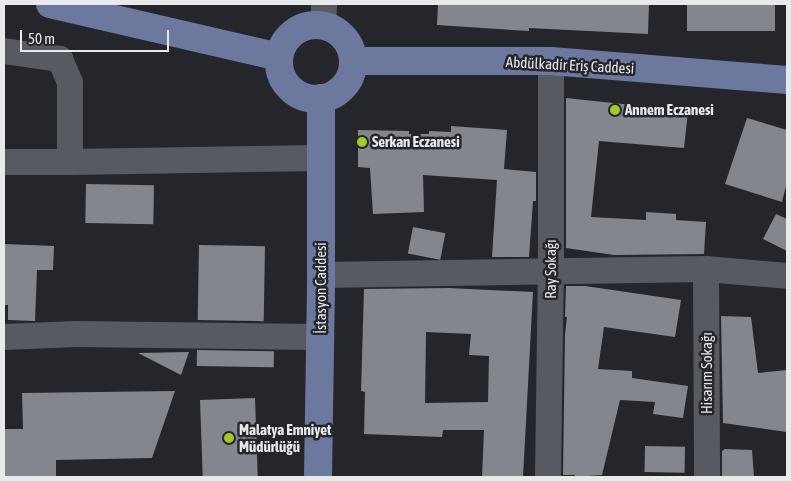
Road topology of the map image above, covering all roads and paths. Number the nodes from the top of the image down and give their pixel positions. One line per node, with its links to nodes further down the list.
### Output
1 (50, 4): 4 (main road)
2 (323, 15): 4 (main road); 5 (main road)
3 (4, 51): 11 (street)
4 (279, 57): 8 (main road)
5 (353, 61): 6 (main road, Abdülkadir Eriş Caddesi); 8 (main road)
6 (551, 62): 7 (main road, Abdülkadir Eriş Caddesi); 13 (street, Ray Sokağı)
7 (787, 80)
8 (321, 98): 9 (main road, İstasyon Caddesi)
9 (320, 158): 11 (street); 14 (main road, İstasyon Caddesi)
10 (4, 162): 11 (street)
11 (70, 162)
12 (706, 270): 13 (street); 15 (street); 20 (street, Hisarım Sokağı)
13 (551, 272): 14 (street); 19 (street, Ray Sokağı)
14 (321, 275): 17 (main road, İstasyon Caddesi)
15 (787, 276)
16 (4, 337): 17 (street)
17 (320, 337): 18 (main road, İstasyon Caddesi)
18 (318, 477)
19 (548, 477)
20 (707, 477)

